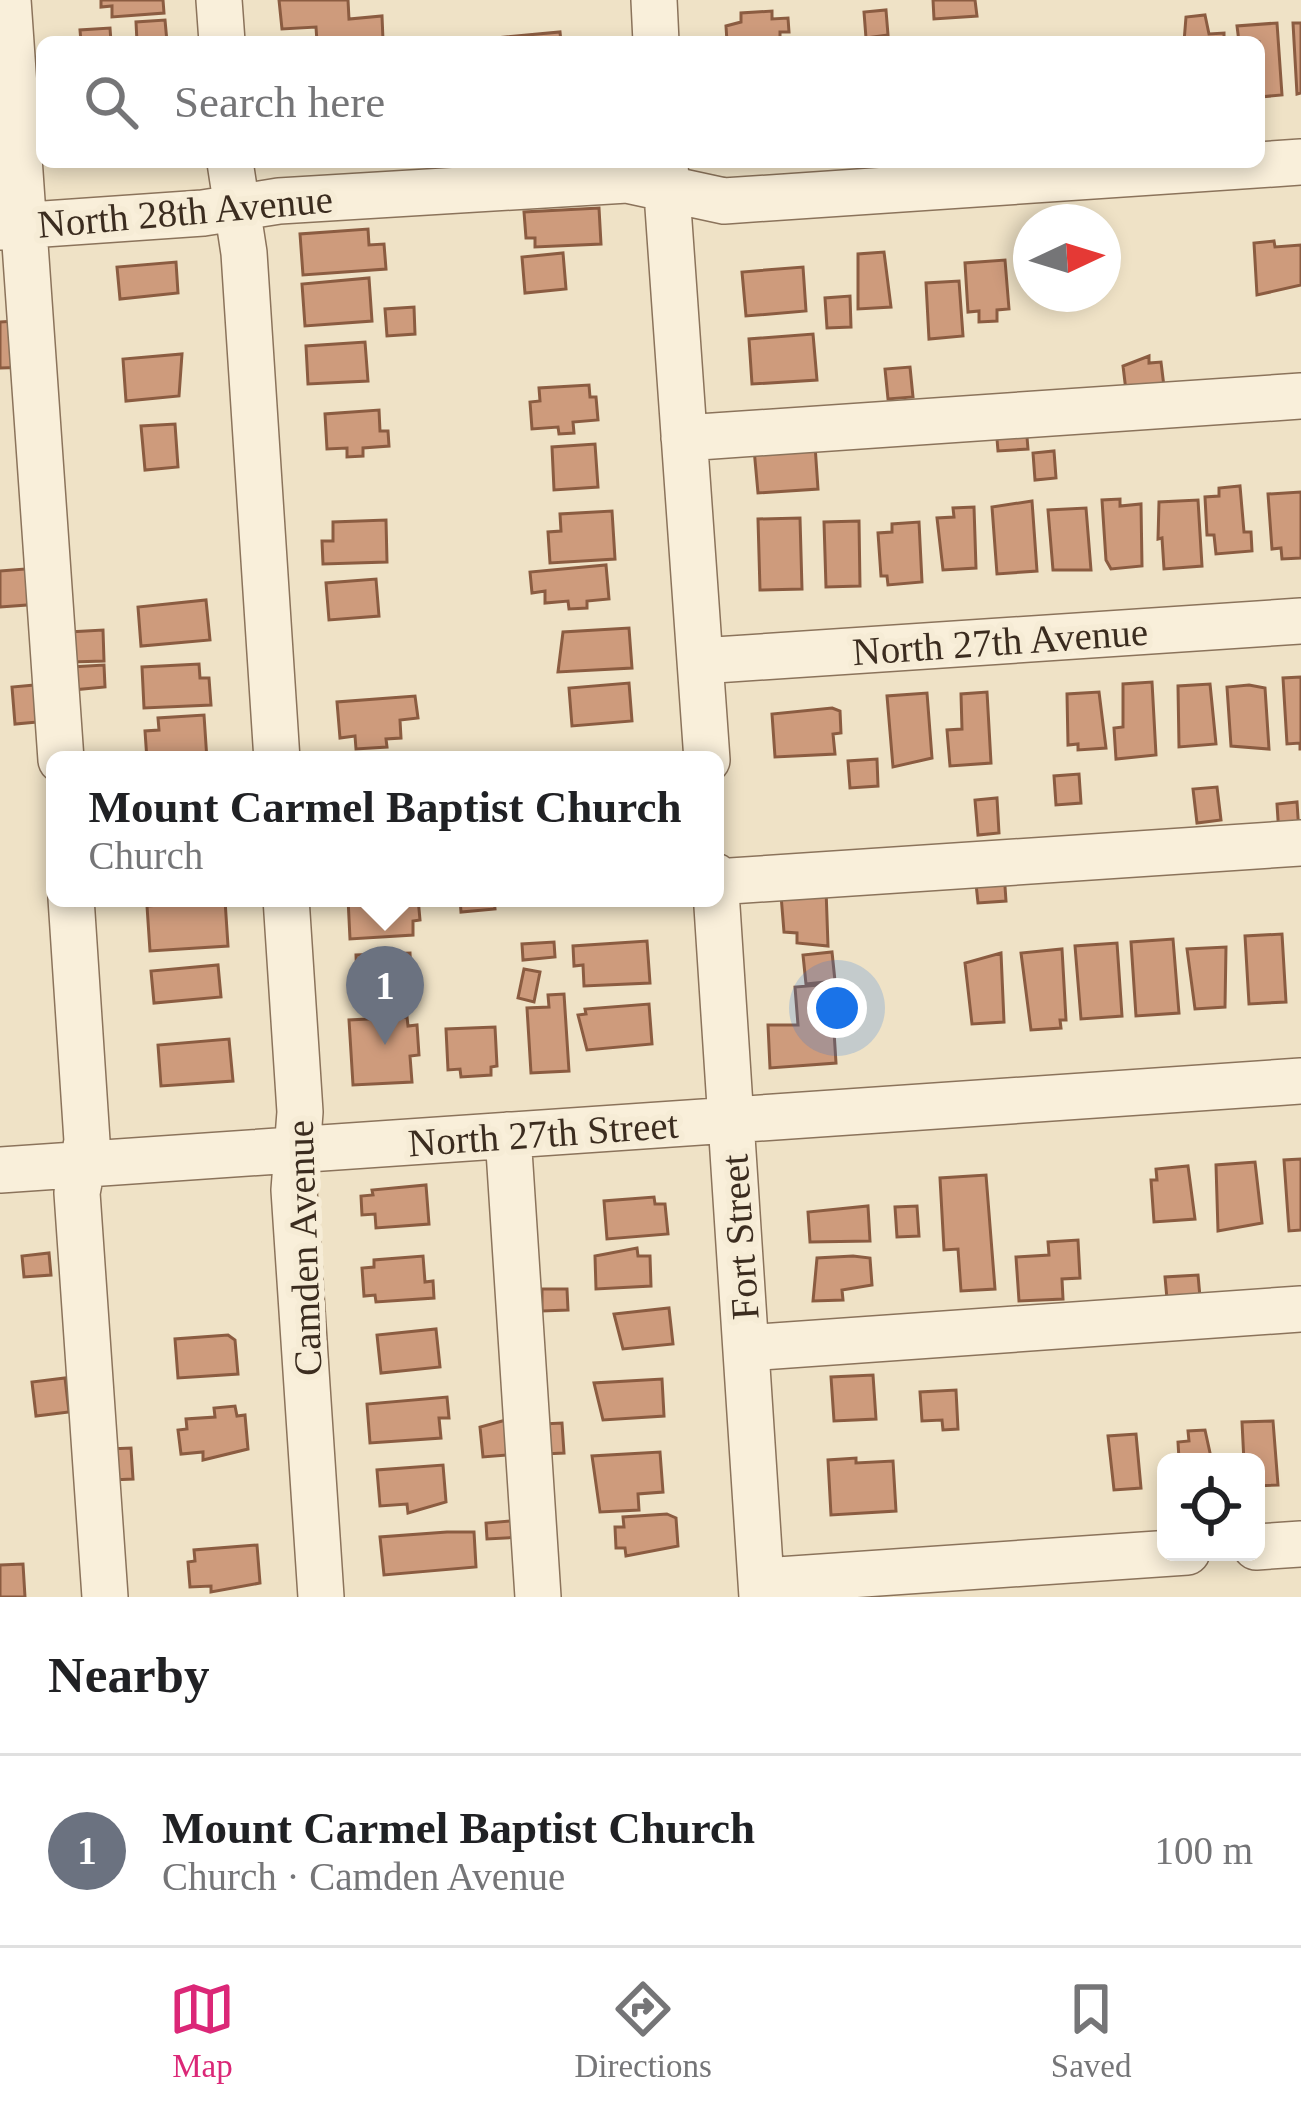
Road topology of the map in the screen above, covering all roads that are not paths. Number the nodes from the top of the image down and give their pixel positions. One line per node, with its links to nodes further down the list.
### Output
1 (8, 0): 12 (street)
2 (219, 0): 4 (street)
3 (653, 0): 5 (street)
4 (222, 36)
5 (656, 36)
6 (1301, 162): 7 (street, North 28th Avenue)
7 (1265, 164)
8 (231, 168): 11 (street)
9 (1212, 168): 10 (street, North 28th Avenue)
10 (666, 177): 11 (street, North 28th Avenue); 14 (street)
11 (237, 208): 12 (street, North 28th Avenue); 18 (street)
12 (13, 226): 17 (street)
13 (1301, 396): 14 (street)
14 (684, 438): 16 (street)
15 (1301, 621): 16 (street, North 27th Avenue)
16 (700, 661): 19 (street)
17 (61, 751)
18 (276, 751)
19 (706, 751)
20 (1301, 843): 21 (street)
21 (724, 878)
22 (72, 907): 29 (street)
23 (287, 907): 28 (street, Camden Avenue)
24 (717, 907): 26 (street, Fort Street)
25 (1301, 1081): 26 (street, North 27th Street)
26 (732, 1121): 27 (street, North 27th Street); 32 (street, Fort Street)
27 (508, 1136): 28 (street, North 27th Street); 39 (street)
28 (297, 1150): 29 (street, North 27th Street); 38 (street, Camden Avenue)
29 (81, 1165): 30 (street, North 27th Street); 37 (street)
30 (0, 1170)
31 (1301, 1309): 32 (street)
32 (746, 1348): 36 (street, Fort Street)
33 (1301, 1544): 34 (street)
34 (1265, 1546)
35 (1157, 1555): 36 (street)
36 (762, 1589)
37 (105, 1597)
38 (321, 1597)
39 (538, 1597)

